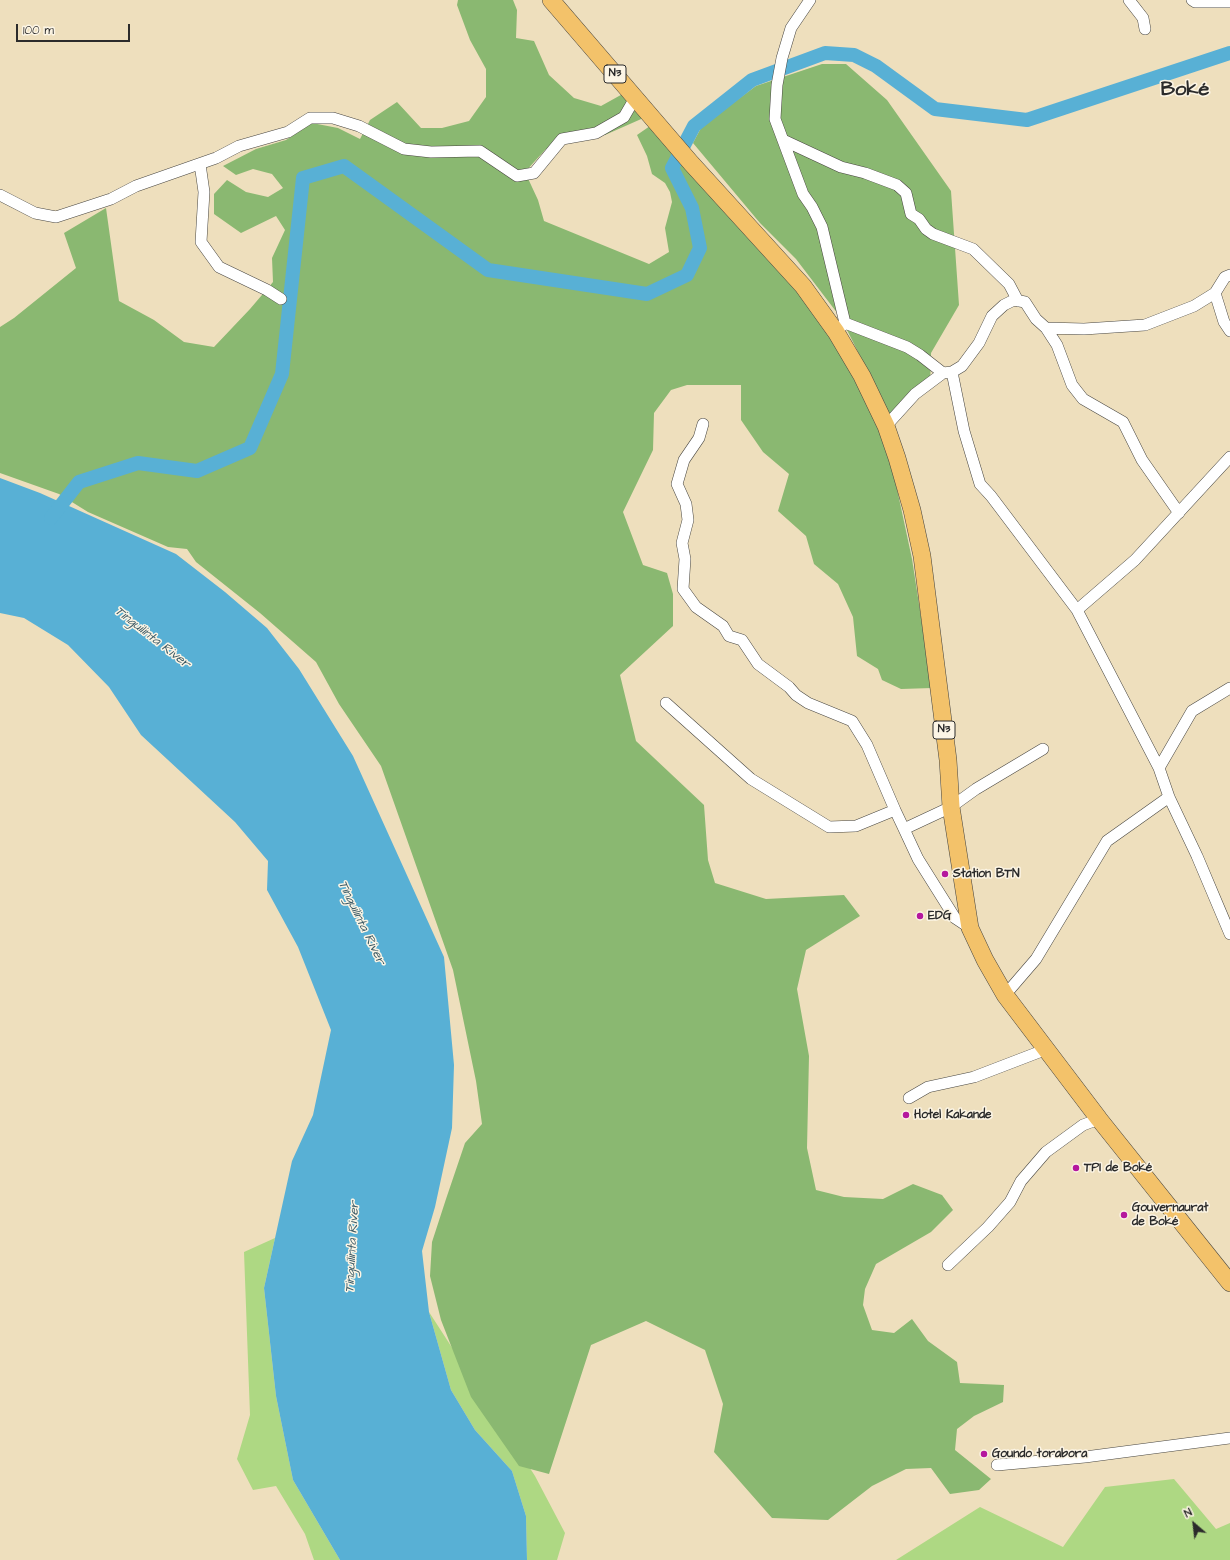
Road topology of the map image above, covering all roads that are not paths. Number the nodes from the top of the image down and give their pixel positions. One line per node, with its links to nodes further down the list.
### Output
1 (551, 0): 7 (highway, N3)
2 (810, 0): 8 (street)
3 (1129, 0): 6 (street)
4 (1192, 0): 5 (street)
5 (1230, 2)
6 (1145, 29)
7 (635, 98): 9 (street); 15 (highway, N3)
8 (783, 140): 14 (street); 15 (street)
9 (200, 164): 10 (street); 13 (street)
10 (0, 195)
11 (1230, 275): 12 (street)
12 (1215, 293): 16 (street); 17 (street)
13 (280, 299)
14 (1018, 301): 16 (street); 18 (street)
15 (840, 328): 18 (street); 20 (highway, N3)
16 (1046, 328): 22 (street)
17 (1230, 331)
18 (948, 373): 20 (street); 23 (street)
19 (703, 424): 30 (street)
20 (886, 426): 29 (highway, N3)
21 (1230, 457): 22 (street)
22 (1179, 513): 23 (street)
23 (1077, 610): 27 (street)
24 (1230, 688): 27 (street)
25 (666, 703): 30 (street)
26 (1043, 749): 29 (street)
27 (1159, 768): 28 (street)
28 (1169, 797): 33 (street); 34 (street)
29 (951, 807): 31 (street); 32 (highway, N3)
30 (895, 810): 31 (street)
31 (904, 829): 32 (street)
32 (970, 928): 34 (highway, N3)
33 (1230, 934)
34 (1006, 995): 35 (highway, N3)
35 (1047, 1049): 36 (street); 37 (highway, N3)
36 (909, 1098)
37 (1099, 1119): 38 (street); 39 (highway, N3)
38 (948, 1265)
39 (1230, 1283)
40 (1230, 1438): 41 (street)
41 (997, 1465)

